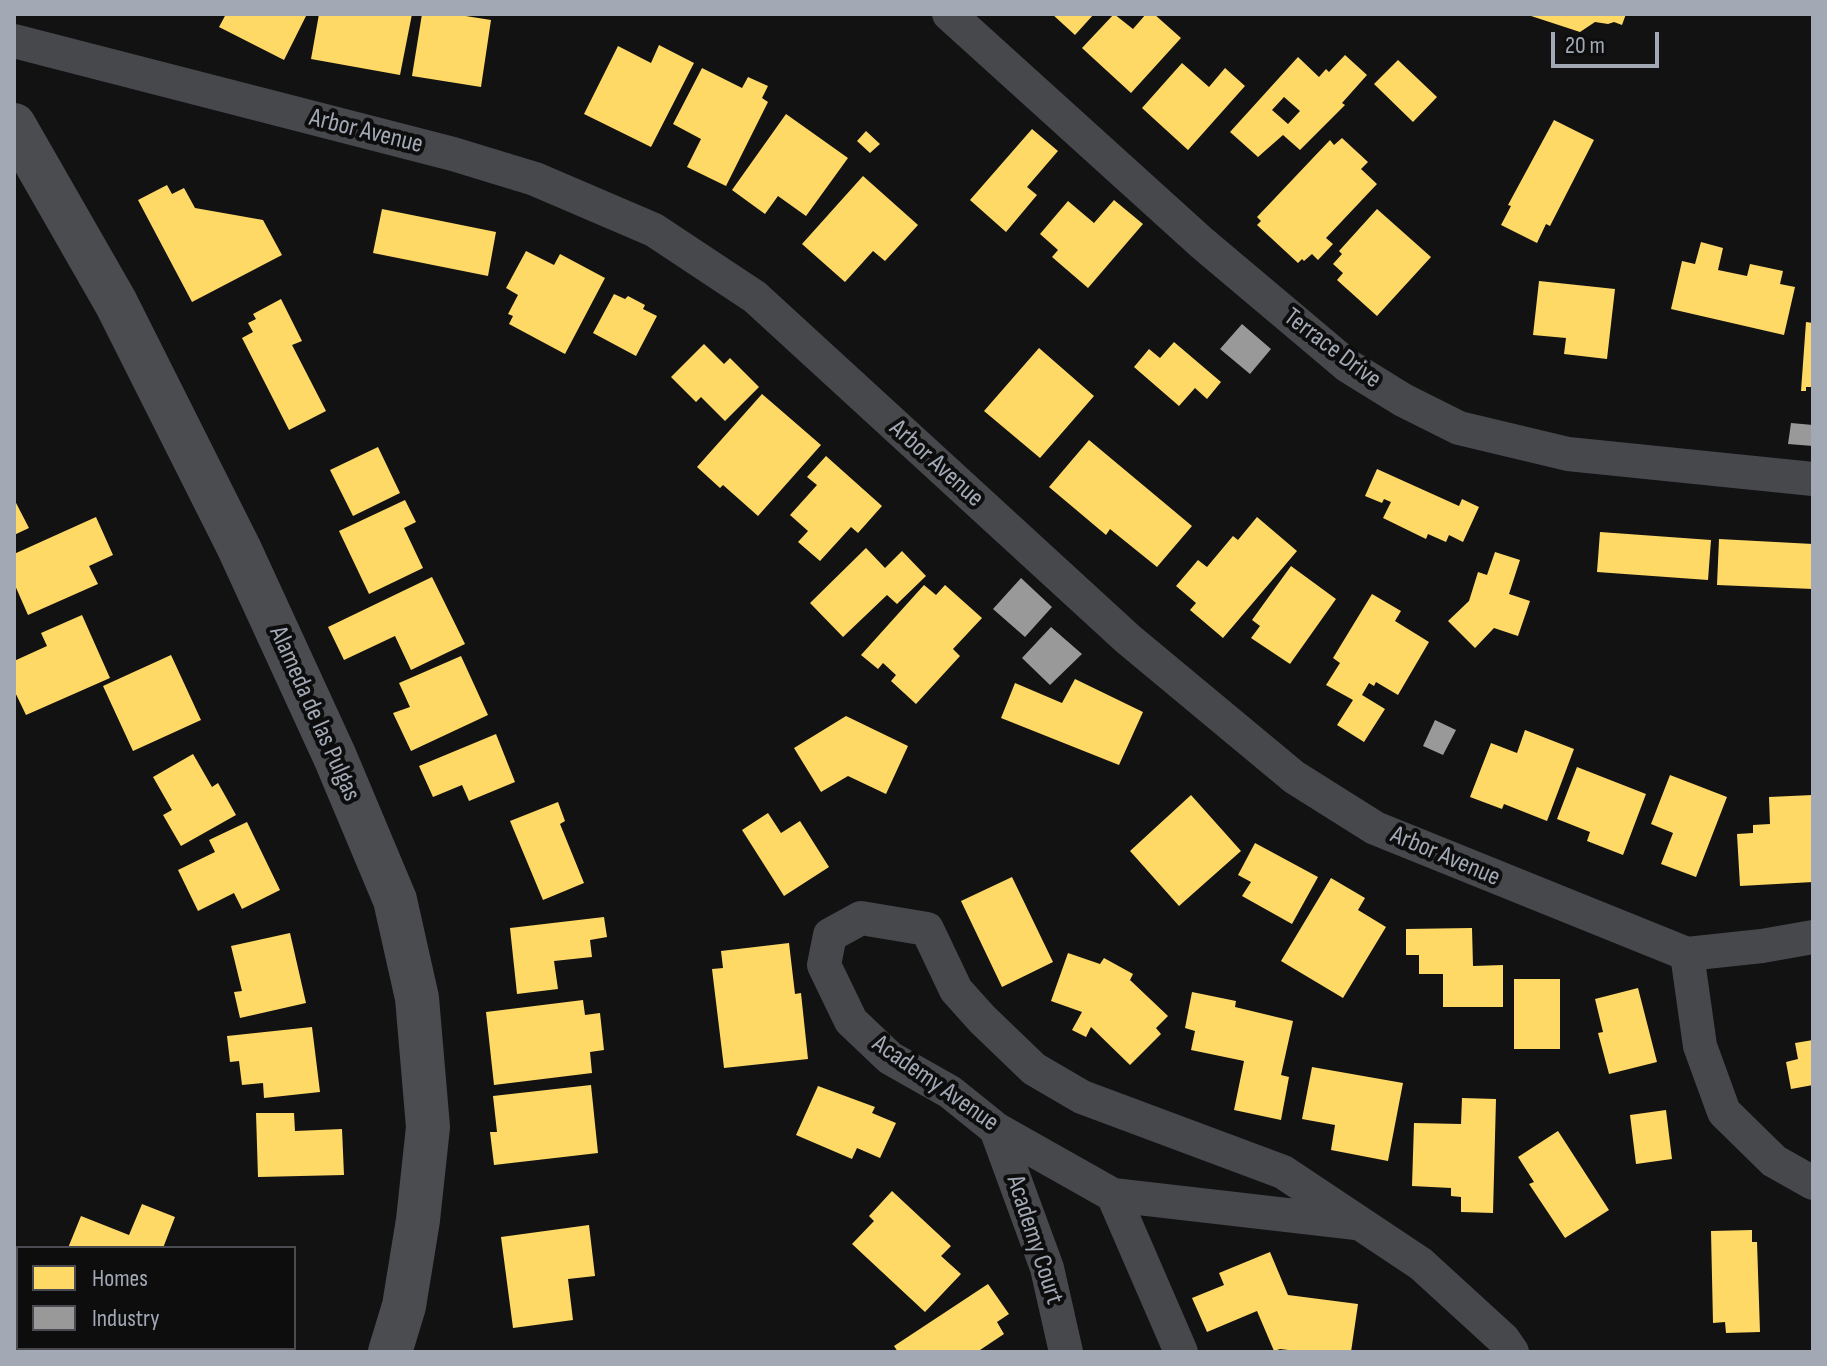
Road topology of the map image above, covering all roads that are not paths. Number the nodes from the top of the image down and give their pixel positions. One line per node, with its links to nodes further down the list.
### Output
1 (949, 14): 4 (street, Terrace Drive)
2 (14, 41): 6 (street, Arbor Avenue)
3 (14, 125): 11 (main road, Alameda de las Pulgas)
4 (1813, 479)
5 (1813, 937): 6 (street, Arbor Avenue)
6 (1687, 954): 8 (street)
7 (996, 1129): 9 (street, Academy Avenue); 10 (street, Academy Avenue); 12 (street, Academy Court)
8 (1813, 1183)
9 (1113, 1195): 10 (street, Academy Avenue); 13 (street)
10 (1356, 1223): 14 (street, Academy Avenue)
11 (390, 1352)
12 (1066, 1352)
13 (1181, 1352)
14 (1512, 1352)

